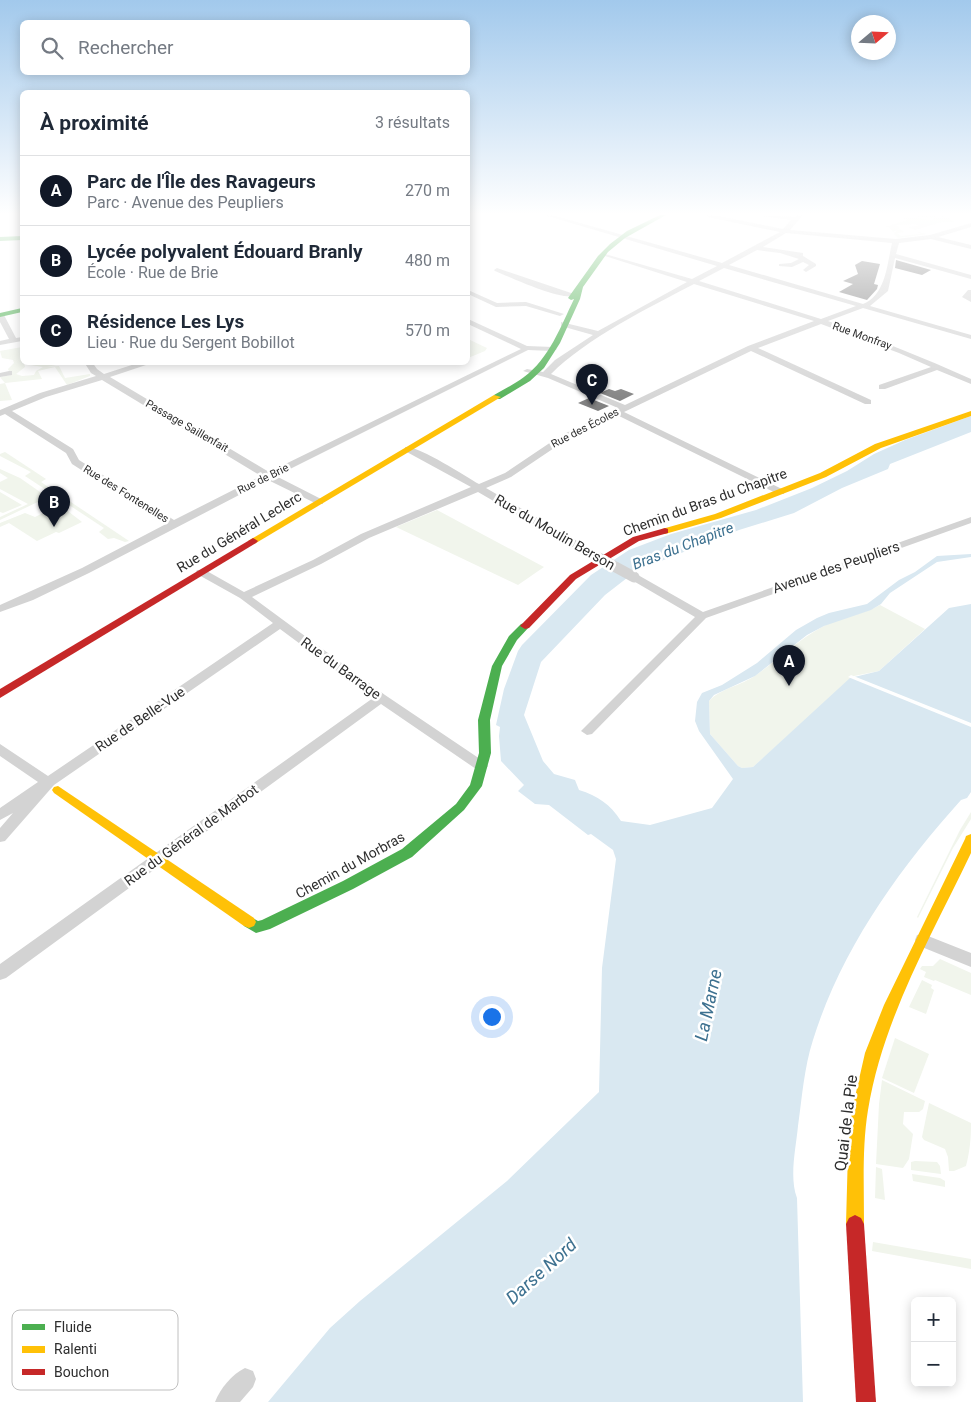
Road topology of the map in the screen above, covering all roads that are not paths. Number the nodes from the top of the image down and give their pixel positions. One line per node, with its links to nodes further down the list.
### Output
1 (526, 280): 8 (street)
2 (583, 280): 8 (street)
3 (687, 280): 7 (street, Rue Monfray)
4 (695, 280): 7 (street, Rue du Général Leclerc)
5 (775, 280): 12 (street)
6 (886, 280): 12 (street, Rue des Écoles)
7 (692, 282): 16 (street, Rue Monfray); 18 (street, Rue du Général Leclerc)
8 (576, 292): 15 (street)
9 (971, 292): 11 (street)
10 (470, 293): 15 (street)
11 (971, 300)
12 (864, 306): 16 (street, Rue des Écoles); 19 (street)
13 (20, 310): 14 (street)
14 (0, 315): 21 (street)
15 (562, 319): 18 (street); 24 (street, Rue du Général Leclerc); 26 (street, Rue du Général Leclerc)
16 (821, 321): 25 (street, Rue des Écoles); 29 (street, Rue Monfray)
17 (470, 322): 23 (street)
18 (599, 334): 31 (street, Rue du Général Leclerc)
19 (971, 336)
20 (20, 339): 21 (street)
21 (13, 340): 22 (street)
22 (0, 342)
23 (526, 348): 24 (street); 41 (street, Rue de Brie)
24 (539, 348): 26 (street); 31 (street, Rue du Général Leclerc)
25 (751, 348): 36 (street); 38 (street, Rue des Écoles)
26 (553, 350): 31 (street, Rue du Général Leclerc)
27 (90, 365): 33 (street, Passage Saillenfait)
28 (140, 365): 33 (street)
29 (938, 367): 34 (street, Rue Monfray); 35 (street)
30 (10, 373): 32 (street)
31 (535, 373): 38 (street); 40 (street, Rue du Général Leclerc)
32 (0, 375)
33 (102, 376): 37 (street); 41 (street, Passage Saillenfait)
34 (971, 382)
35 (882, 387)
36 (868, 402)
37 (4, 409): 46 (street, Rue des Fontenelles)
38 (621, 410): 42 (street, Rue des Écoles); 43 (street)
39 (971, 413): 43 (street, Chemin du Bras du Chapitre)
40 (408, 449): 42 (street, Rue du Moulin Berson); 44 (street, Rue du Général Leclerc)
41 (271, 475): 44 (street, Passage Saillenfait); 46 (street, Rue de Brie)
42 (479, 488): 48 (street, Rue des Écoles); 50 (street, Rue du Moulin Berson, bridge)
43 (781, 492): 56 (street, Chemin du Bras du Chapitre)
44 (320, 502): 47 (street, Rue du Général Leclerc)
45 (971, 520): 50 (street, Avenue des Peupliers)
46 (174, 525): 49 (street, Rue de Brie)
47 (201, 572): 48 (street, Rue du Barrage); 52 (street, Rue du Général Leclerc)
48 (244, 596): 51 (street, Rue du Barrage)
49 (0, 609)
50 (702, 616): 54 (street)
51 (280, 623): 53 (street, Rue du Barrage); 57 (street, Rue de Belle-Vue)
52 (0, 694)
53 (381, 698): 56 (street, Rue du Barrage); 61 (street, Rue du Général de Marbot)
54 (587, 731)
55 (0, 749): 57 (street)
56 (481, 766): 61 (street, Chemin du Morbras)
57 (53, 786): 58 (street, Rue de Belle-Vue); 59 (street); 61 (street)
58 (0, 815)
59 (0, 837)
60 (971, 840): 62 (street, Quai de la Pie)
61 (158, 859): 64 (street, Rue du Général de Marbot)
62 (923, 940): 63 (street); 67 (street, Quai de la Pie)
63 (971, 960)
64 (0, 972)
65 (245, 1379): 66 (street)
66 (226, 1402)
67 (866, 1402)

